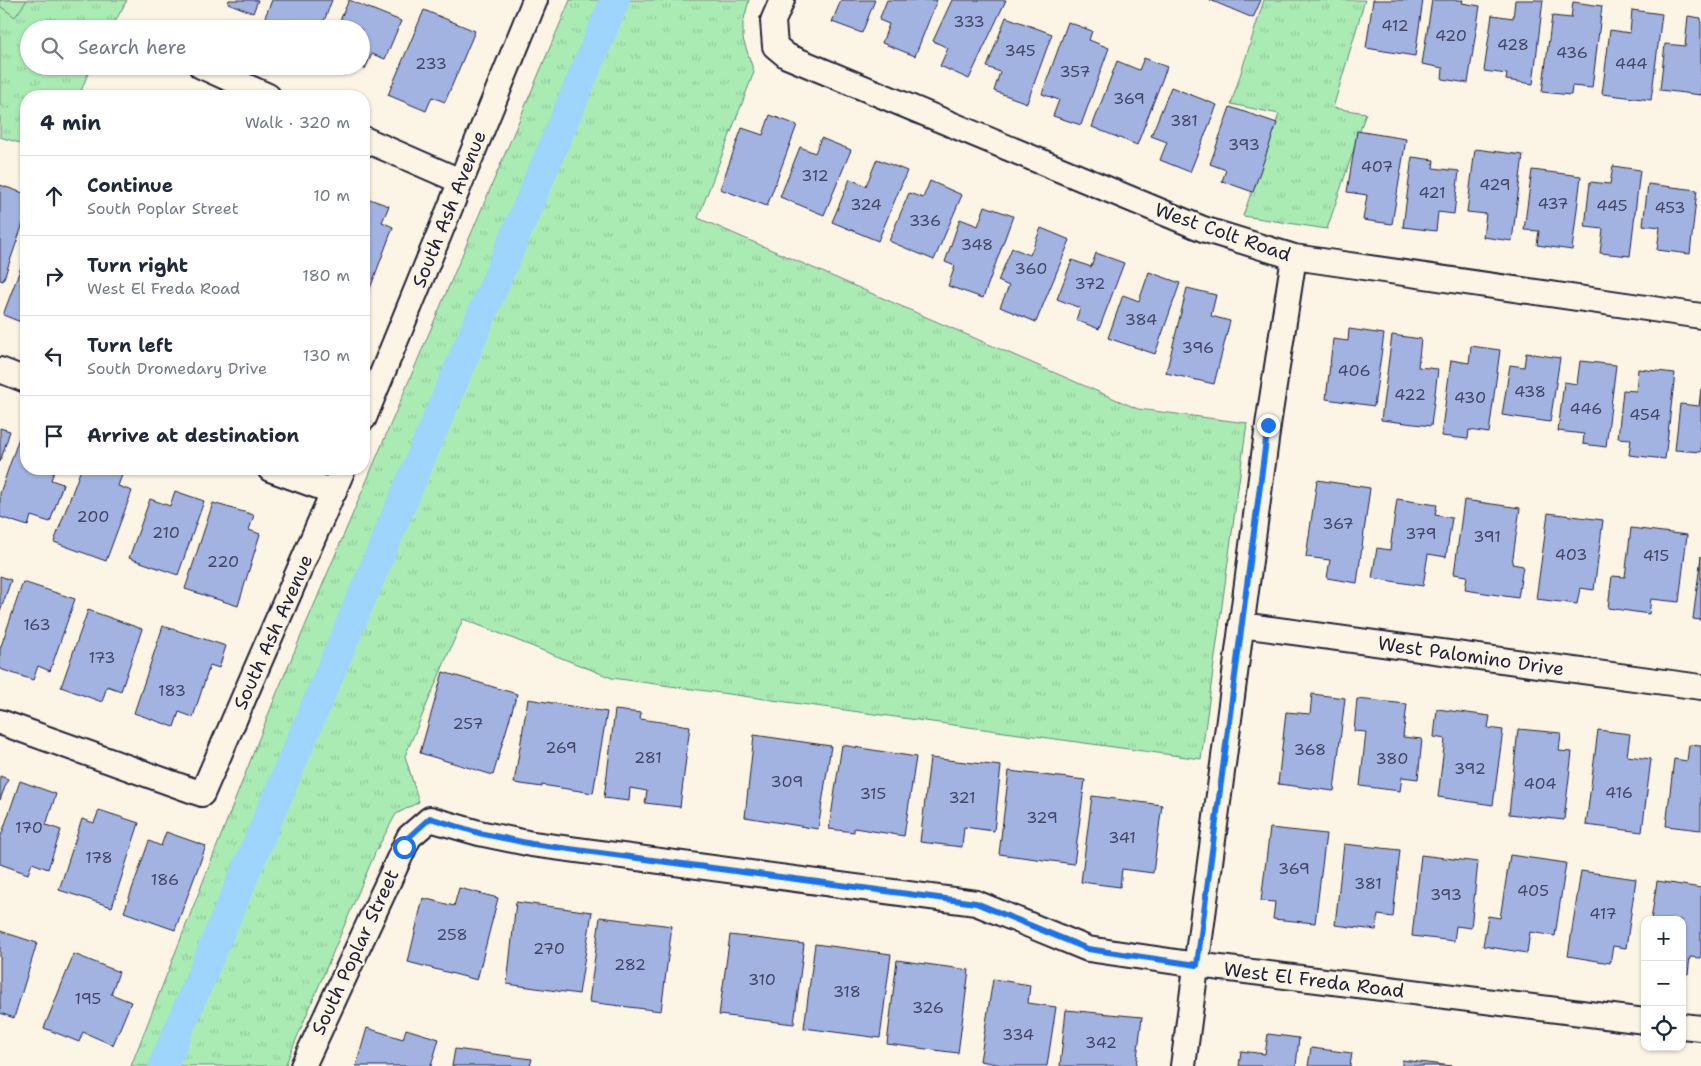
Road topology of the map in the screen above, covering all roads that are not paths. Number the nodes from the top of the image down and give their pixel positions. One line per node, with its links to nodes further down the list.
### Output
1 (535, 0): 6 (street, South Ash Avenue)
2 (782, 0): 7 (street, West Colt Road)
3 (220, 75): 4 (street)
4 (254, 90)
5 (370, 141): 6 (street)
6 (460, 181): 11 (street, South Ash Avenue)
7 (1294, 257): 8 (street, West Colt Road); 15 (street)
8 (1701, 316)
9 (0, 370): 10 (street)
10 (20, 378)
11 (370, 403)
12 (287, 475): 14 (street)
13 (341, 475): 14 (street, South Ash Avenue)
14 (334, 492): 17 (street, South Ash Avenue)
15 (1242, 625): 16 (street, West Palomino Drive); 19 (street)
16 (1701, 687)
17 (0, 722)
18 (430, 818): 19 (street, West El Freda Road); 23 (street, South Poplar Street)
19 (1197, 965): 20 (street, West El Freda Road); 24 (street)
20 (1641, 1020)
21 (1686, 1026): 22 (street)
22 (1701, 1028)
23 (303, 1066)
24 (1183, 1066)

